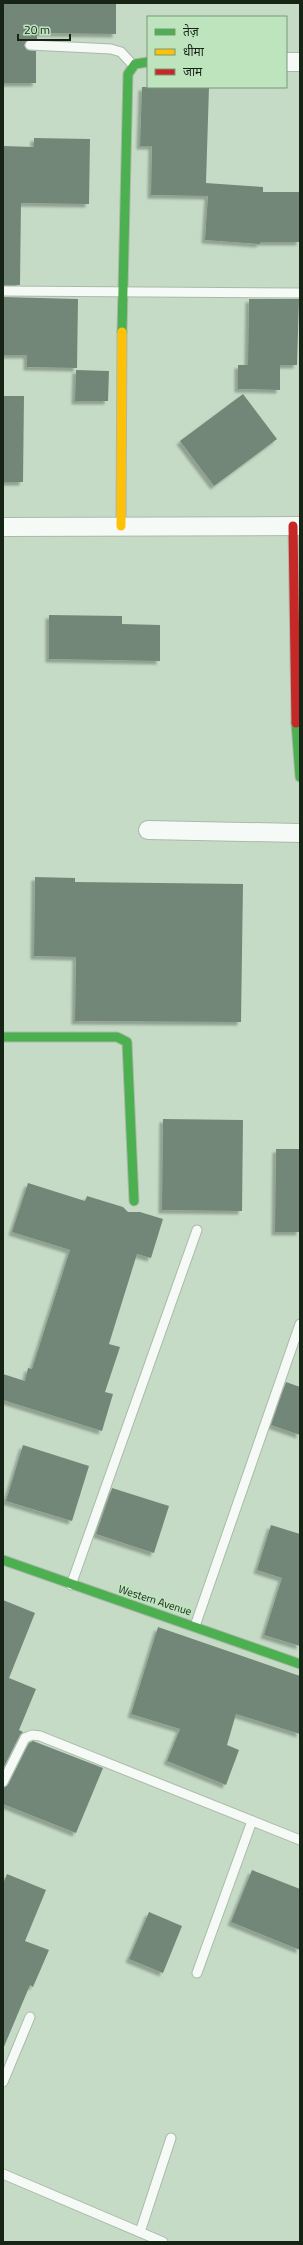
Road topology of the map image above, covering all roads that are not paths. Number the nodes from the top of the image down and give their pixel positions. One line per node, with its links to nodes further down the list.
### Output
1 (30, 45): 5 (lane)
2 (147, 62): 5 (street)
3 (287, 62): 4 (street)
4 (300, 62)
5 (132, 64): 7 (street)
6 (3, 291): 7 (lane)
7 (124, 291): 8 (lane); 9 (street)
8 (300, 293)
9 (121, 526): 10 (street); 11 (street)
10 (296, 526): 12 (street)
11 (3, 527)
12 (300, 778)
13 (148, 830): 14 (street)
14 (300, 833)
15 (3, 1037): 16 (street)
16 (134, 1201)
17 (196, 1230): 20 (lane)
18 (300, 1324): 21 (lane)
19 (3, 1560): 20 (street, Western Avenue)
20 (71, 1585): 21 (street, Western Avenue)
21 (195, 1626): 22 (street, Western Avenue)
22 (300, 1664)
23 (3, 1782): 24 (lane)
24 (252, 1821): 25 (lane); 26 (lane)
25 (300, 1840)
26 (197, 1973)
27 (30, 2017): 28 (lane)
28 (3, 2082)
29 (172, 2138): 31 (lane)
30 (3, 2174): 31 (lane)
31 (140, 2232): 32 (lane)
32 (163, 2242)

